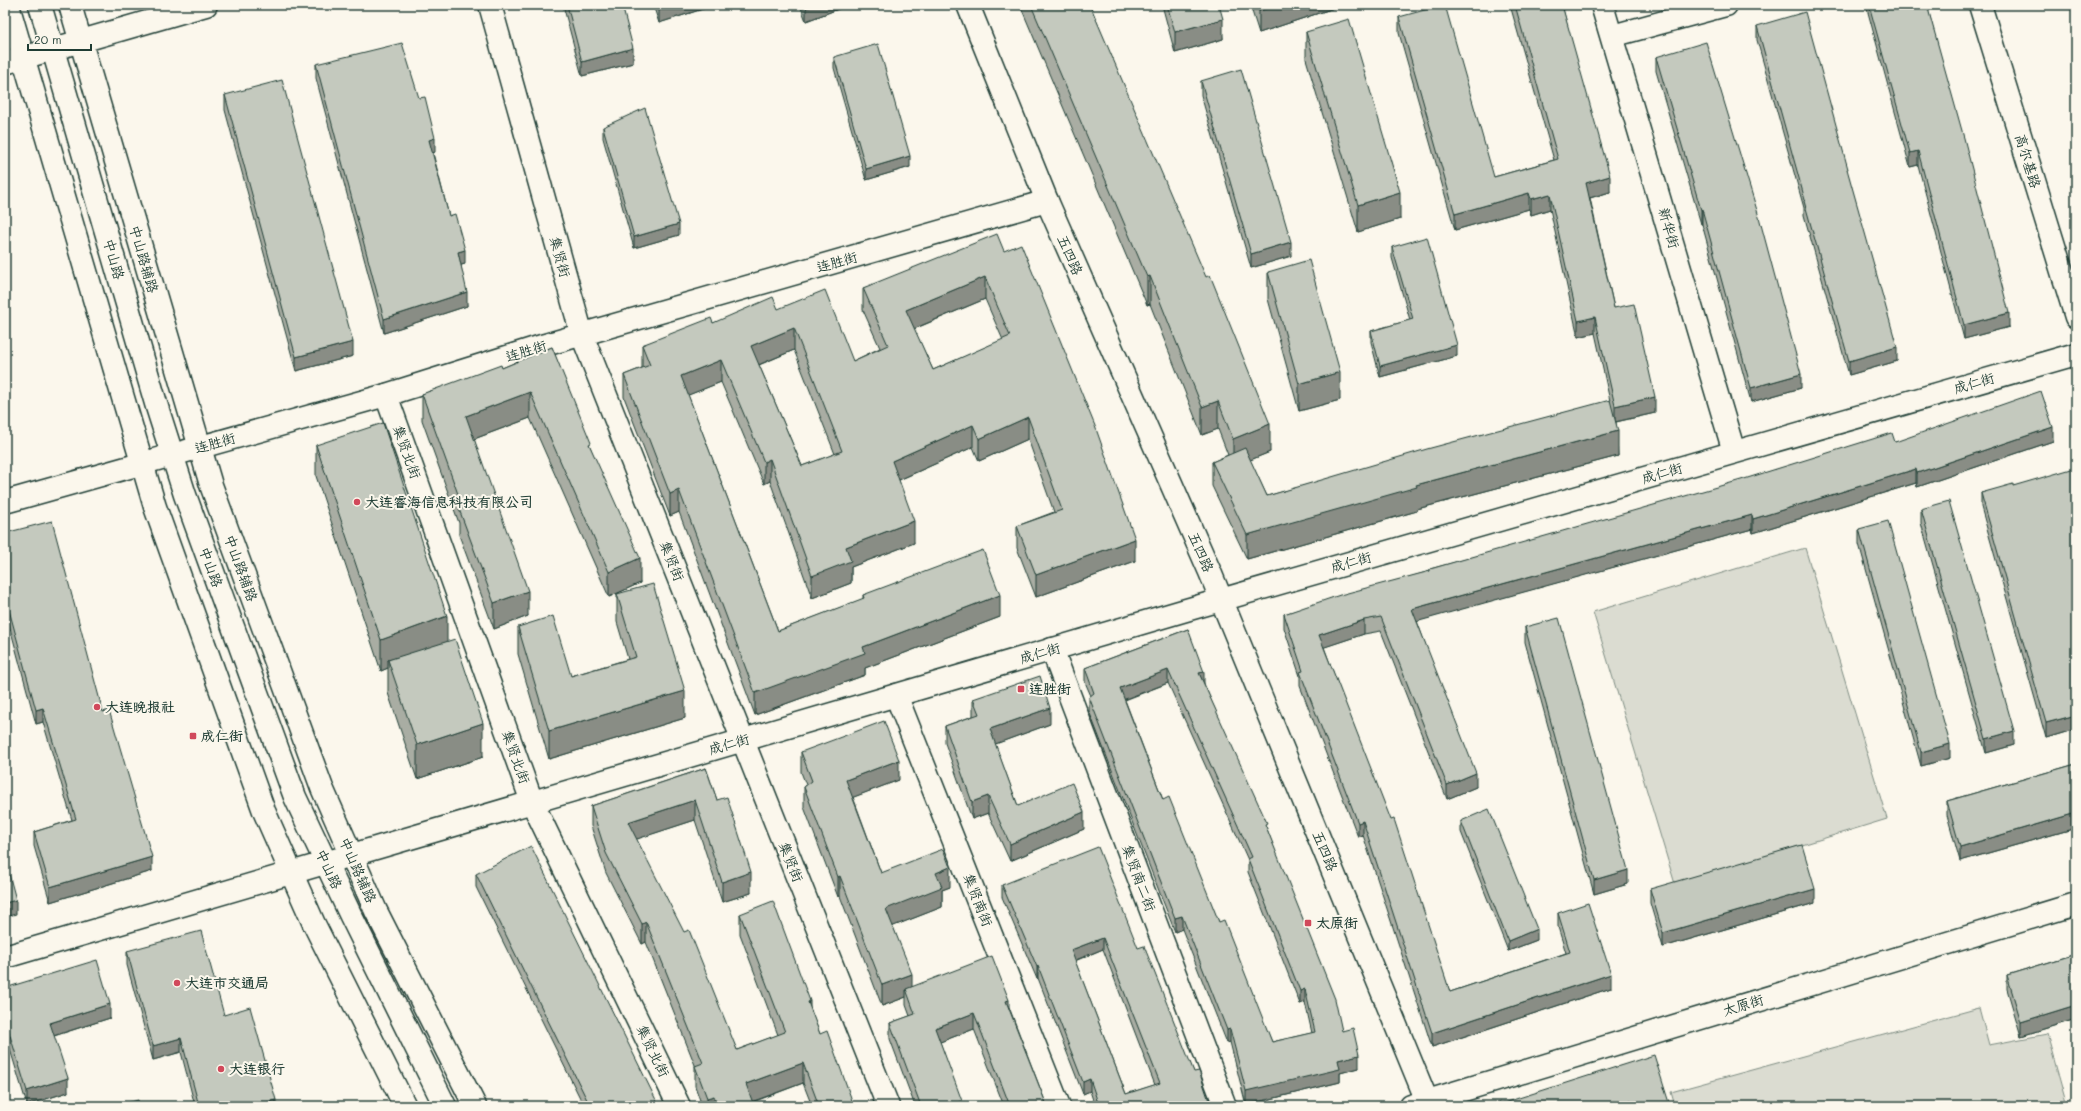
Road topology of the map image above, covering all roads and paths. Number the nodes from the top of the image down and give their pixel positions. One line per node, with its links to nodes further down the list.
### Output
1 (8, 5): 13 (main road)
2 (40, 5): 12 (main road, 中山路)
3 (70, 5): 11 (main road, 中山路辅路)
4 (206, 5): 11 (main road)
5 (490, 5): 16 (main road, 集贤街)
6 (968, 5): 14 (main road, 五四路)
7 (1602, 5): 10 (main road, 新华街)
8 (1726, 5): 10 (main road)
9 (1980, 5): 15 (main road, 高尔基路)
10 (1612, 36): 20 (main road, 新华街)
11 (81, 41): 12 (main road); 19 (main road, 中山路辅路)
12 (53, 49): 13 (main road); 21 (main road, 中山路)
13 (14, 61): 22 (main road)
14 (1047, 201): 16 (main road, 连胜街); 24 (main road, 五四路)
15 (2076, 317)
16 (582, 335): 18 (main road, 连胜街); 27 (main road, 集贤街)
17 (2076, 354): 20 (main road, 成仁街)
18 (386, 395): 19 (main road, 连胜街); 28 (main road, 集贤北街)
19 (199, 448): 21 (main road, 连胜街); 29 (main road, 中山路辅路)
20 (1734, 452): 24 (main road, 成仁街)
21 (172, 455): 22 (main road, 连胜街); 30 (main road, 中山路)
22 (142, 464): 23 (main road, 连胜街); 31 (main road)
23 (5, 502)
24 (1221, 600): 25 (main road, 成仁街); 34 (main road, 五四路)
25 (1052, 649): 26 (main road, 成仁街); 41 (main road, 集贤南二街)
26 (896, 695): 27 (main road, 成仁街); 40 (main road, 集贤南街)
27 (742, 740): 28 (main road, 成仁街); 39 (main road, 集贤街)
28 (532, 802): 29 (main road, 成仁街); 38 (main road, 集贤北街)
29 (351, 855): 30 (main road, 成仁街); 37 (main road, 中山路辅路)
30 (326, 862): 31 (main road, 成仁街); 36 (main road, 中山路)
31 (292, 872): 33 (main road, 成仁街); 35 (main road)
32 (2076, 904): 34 (main road, 太原街)
33 (5, 957)
34 (1423, 1104)
35 (405, 1106)
36 (445, 1106)
37 (475, 1106)
38 (679, 1106)
39 (888, 1106)
40 (1059, 1106)
41 (1226, 1106)

